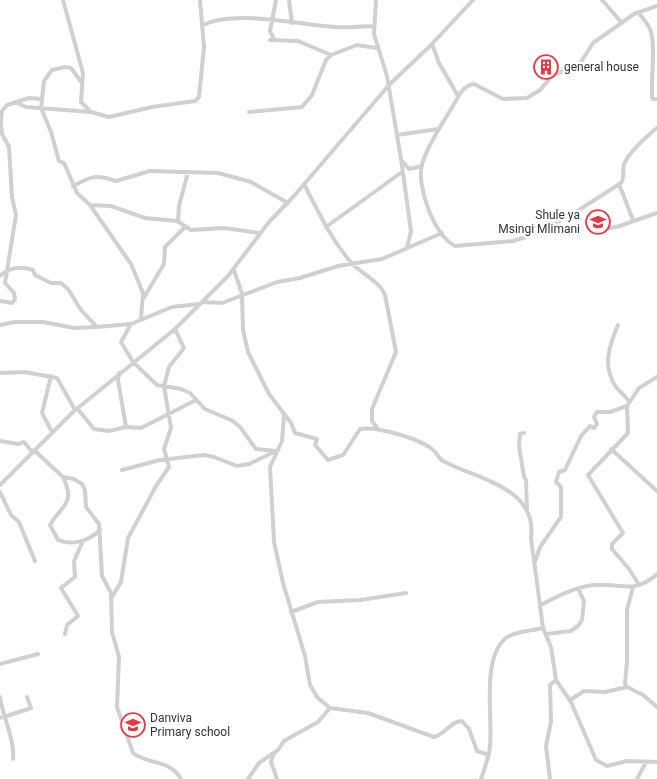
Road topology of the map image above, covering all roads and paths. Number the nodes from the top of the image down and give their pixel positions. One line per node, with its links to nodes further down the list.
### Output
1 (63, 0): 20 (street)
2 (200, 0): 15 (street)
3 (276, 0): 12 (street)
4 (289, 0): 13 (street)
5 (376, 0): 16 (street)
6 (462, 0): 9 (street)
7 (473, 0): 9 (street)
8 (602, 0): 14 (street)
9 (466, 6): 17 (street)
10 (657, 6): 11 (street)
11 (638, 12): 14 (street); 24 (street)
12 (271, 18): 13 (street); 15 (street); 19 (street)
13 (292, 23): 16 (street)
14 (622, 23): 22 (street)
15 (203, 25): 27 (street)
16 (374, 26): 18 (street)
17 (432, 44): 21 (street); 22 (street)
18 (377, 48): 19 (street); 21 (street)
19 (331, 54): 28 (street)
20 (82, 83): 23 (street); 27 (street)
21 (389, 85): 31 (street); 36 (street)
22 (458, 96): 30 (street)
23 (41, 99): 25 (street); 26 (street)
24 (657, 99)
25 (15, 102): 26 (street); 51 (street)
26 (40, 108): 27 (street); 38 (street)
27 (91, 112)
28 (249, 112)
29 (657, 128): 37 (street)
30 (438, 129): 31 (street); 33 (street)
31 (396, 135): 32 (street)
32 (401, 159): 33 (street); 35 (street)
33 (422, 166): 48 (street)
34 (188, 172): 38 (street); 39 (street); 44 (street)
35 (402, 172): 46 (street); 49 (street)
36 (304, 184): 39 (street); 46 (street)
37 (619, 184): 43 (street); 48 (street)
38 (73, 186): 40 (street)
39 (288, 203): 47 (street)
40 (90, 205): 44 (street); 55 (street)
41 (657, 213): 43 (street)
42 (599, 218): 43 (street)
43 (633, 220)
44 (178, 222): 45 (street)
45 (184, 228): 47 (street); 55 (street)
46 (326, 228): 50 (street)
47 (259, 233): 52 (street)
48 (442, 233): 49 (street)
49 (407, 248): 50 (street)
50 (352, 264): 54 (street); 76 (street)
51 (8, 270): 53 (street); 56 (street); 62 (street)
52 (234, 270): 54 (street); 57 (street)
53 (0, 276)
54 (242, 294): 57 (street); 74 (street)
55 (143, 299): 58 (street)
56 (0, 301)
57 (200, 303): 58 (street); 63 (street)
58 (141, 318): 59 (street)
59 (131, 324): 62 (street); 64 (street)
60 (0, 325): 62 (street)
61 (618, 325): 71 (street)
62 (96, 327)
63 (174, 329): 64 (street); 69 (street)
64 (134, 362): 66 (street); 69 (street)
65 (0, 373): 67 (street)
66 (119, 373): 72 (street); 75 (street)
67 (51, 376): 72 (street); 77 (street)
68 (657, 376): 71 (street)
69 (164, 386): 70 (street); 73 (street)
70 (196, 400): 73 (street); 82 (street)
71 (628, 404): 80 (street); 93 (street)
72 (76, 409): 75 (street); 77 (street)
73 (169, 414): 75 (street); 83 (street)
74 (284, 415): 76 (street); 82 (street)
75 (126, 427)
76 (379, 430): 89 (street)
77 (52, 432): 81 (street)
78 (524, 433): 89 (street)
79 (0, 441): 81 (street)
80 (611, 449): 87 (street); 95 (street)
81 (33, 451): 85 (street); 86 (street)
82 (276, 451): 83 (street); 101 (street)
83 (167, 459): 84 (street); 99 (street)
84 (122, 470)
85 (63, 477): 90 (street); 91 (street)
86 (0, 485)
87 (657, 491)
88 (0, 492): 92 (street)
89 (527, 514): 93 (street)
90 (100, 530): 91 (street); 99 (street)
91 (82, 540): 103 (street)
92 (35, 561)
93 (534, 564): 100 (street)
94 (657, 574): 95 (street)
95 (639, 586): 97 (street)
96 (578, 588): 97 (street); 100 (street); 104 (street)
97 (633, 588): 108 (street)
98 (406, 593): 101 (street)
99 (111, 599): 120 (street)
100 (541, 605): 102 (street)
101 (291, 612): 113 (street)
102 (543, 628): 104 (street); 116 (street)
103 (65, 634)
104 (546, 634): 107 (street)
105 (38, 654): 106 (street)
106 (0, 664)
107 (556, 680): 111 (street); 124 (street)
108 (626, 687): 111 (street); 112 (street)
109 (27, 697): 114 (street)
110 (0, 698): 114 (street)
111 (570, 700): 118 (street)
112 (657, 707)
113 (330, 708): 115 (street); 116 (street)
114 (2, 717): 117 (street)
115 (274, 753): 121 (street); 122 (street)
116 (489, 755): 123 (street)
117 (13, 759)
118 (646, 762): 119 (street); 125 (street)
119 (657, 762)
120 (181, 779)
121 (248, 779)
122 (277, 779)
123 (481, 779)
124 (550, 779)
125 (637, 779)

